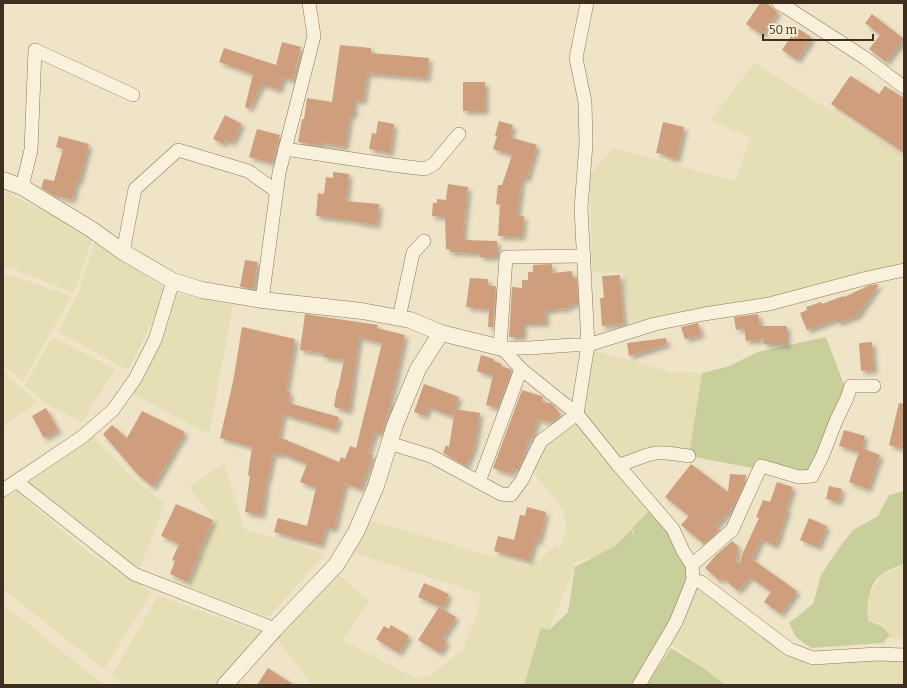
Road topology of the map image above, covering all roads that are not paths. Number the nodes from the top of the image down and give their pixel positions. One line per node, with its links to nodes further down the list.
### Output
1 (309, 3): 7 (street)
2 (587, 3): 13 (street)
3 (779, 3): 4 (street)
4 (904, 87)
5 (133, 95): 9 (street)
6 (459, 134): 7 (street)
7 (285, 149): 10 (street)
8 (3, 180): 9 (street)
9 (22, 187): 12 (street)
10 (276, 191): 12 (street); 16 (street)
11 (424, 241): 17 (street)
12 (124, 252): 15 (street)
13 (584, 256): 19 (street); 20 (street)
14 (904, 270): 19 (street)
15 (173, 281): 16 (street); 27 (street)
16 (262, 300): 17 (street)
17 (399, 318): 18 (street)
18 (441, 333): 20 (street); 24 (street)
19 (588, 345): 20 (street); 23 (street)
20 (501, 348): 21 (street)
21 (521, 369): 23 (street); 28 (street)
22 (874, 386): 30 (street)
23 (576, 414): 26 (street); 28 (street)
24 (389, 443): 28 (street); 32 (street)
25 (689, 456): 26 (street)
26 (618, 465): 30 (street)
27 (16, 481): 29 (street); 32 (street)
28 (479, 482)
29 (3, 490)
30 (692, 565): 31 (street)
31 (693, 580): 33 (street); 35 (street)
32 (275, 629): 34 (street)
33 (904, 655)
34 (224, 685)
35 (639, 685)

